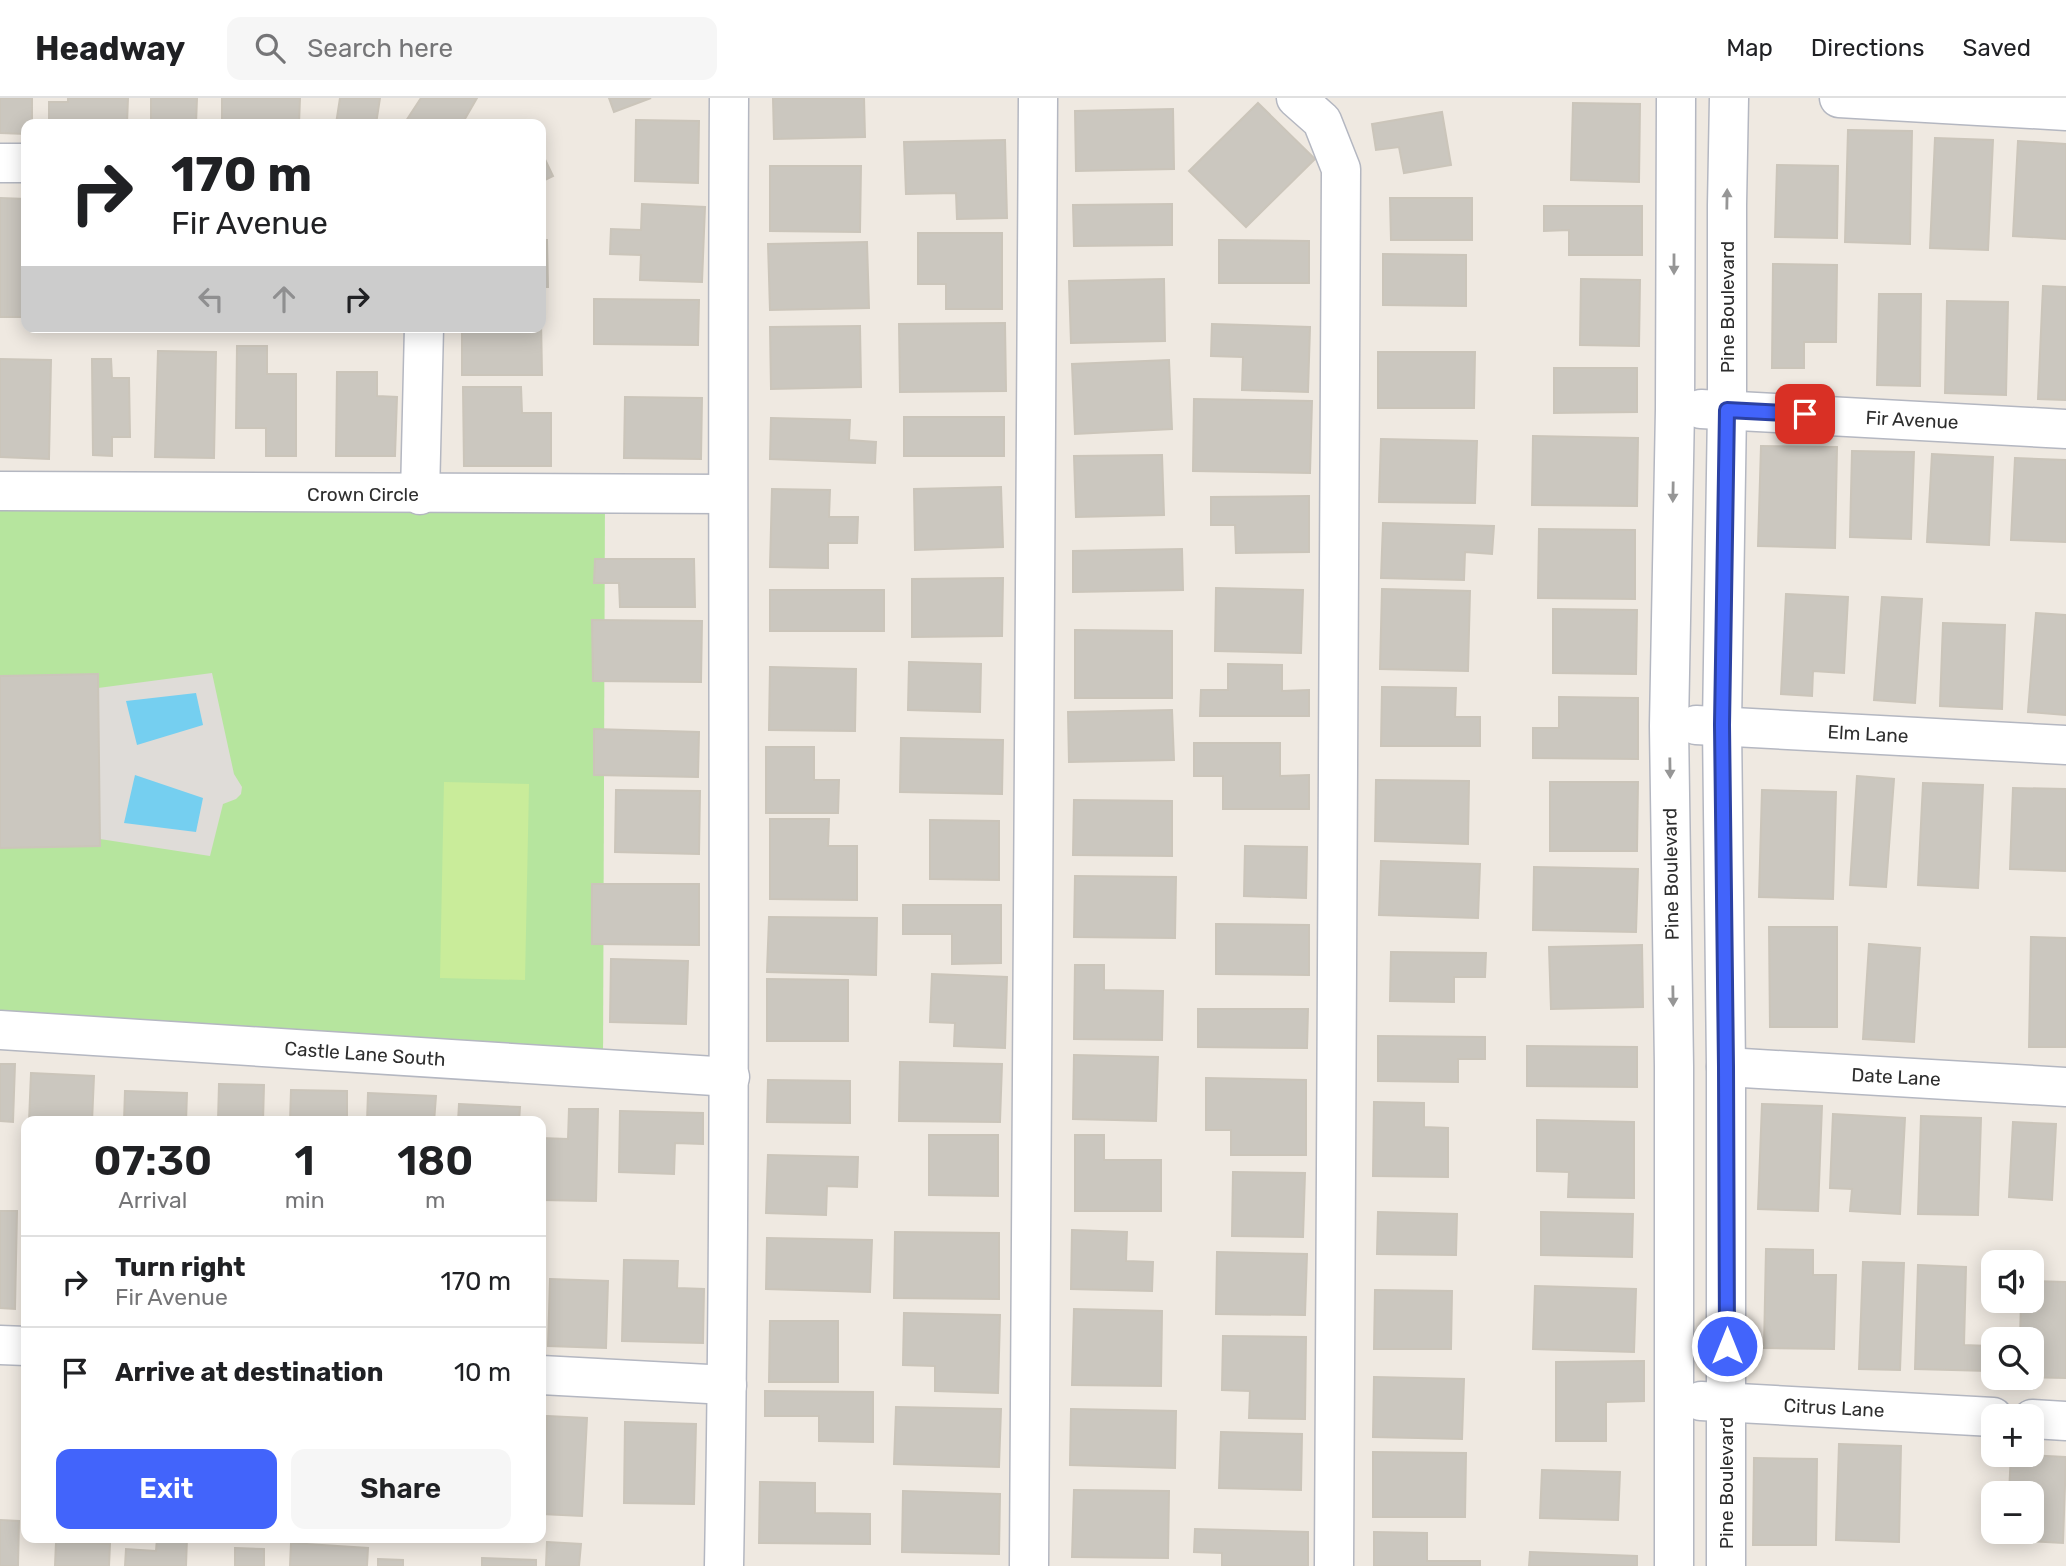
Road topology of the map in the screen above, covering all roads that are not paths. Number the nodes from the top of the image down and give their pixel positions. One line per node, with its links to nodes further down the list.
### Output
1 (729, 98): 16 (street)
2 (1038, 98): 34 (street)
3 (1296, 98): 35 (street)
4 (1676, 98): 11 (street, Pine Boulevard, one-way to 11)
5 (1729, 98): 12 (street, Pine Boulevard, one-way to 5)
6 (1839, 98): 7 (street)
7 (2066, 111)
8 (0, 163): 9 (street)
9 (21, 163)
10 (424, 333): 15 (street)
11 (1675, 409): 12 (street, Fir Avenue); 18 (street, Pine Boulevard, one-way to 18)
12 (1727, 410): 13 (street, Fir Avenue); 17 (street, Pine Boulevard)
13 (2066, 429)
14 (0, 491): 15 (street, Crown Circle)
15 (420, 495): 16 (street, Crown Circle)
16 (726, 495): 22 (street)
17 (1722, 725): 18 (street, Elm Lane); 19 (street, Elm Lane); 21 (street, Pine Boulevard)
18 (1669, 726): 28 (street, Pine Boulevard, one-way to 28)
19 (2066, 745)
20 (0, 1030): 22 (street, Castle Lane South)
21 (1726, 1067): 23 (street, Date Lane); 29 (street, Pine Boulevard)
22 (730, 1077): 27 (street)
23 (2066, 1087)
24 (0, 1345): 25 (street)
25 (21, 1346)
26 (546, 1375): 27 (street)
27 (727, 1385): 33 (street)
28 (1674, 1401): 29 (street, Citrus Lane); 36 (street, Pine Boulevard)
29 (1727, 1402): 30 (street, Citrus Lane); 37 (street, Pine Boulevard)
30 (1981, 1416)
31 (2044, 1420): 32 (street)
32 (2066, 1421)
33 (724, 1566)
34 (1029, 1566)
35 (1334, 1566)
36 (1674, 1566)
37 (1726, 1566)

